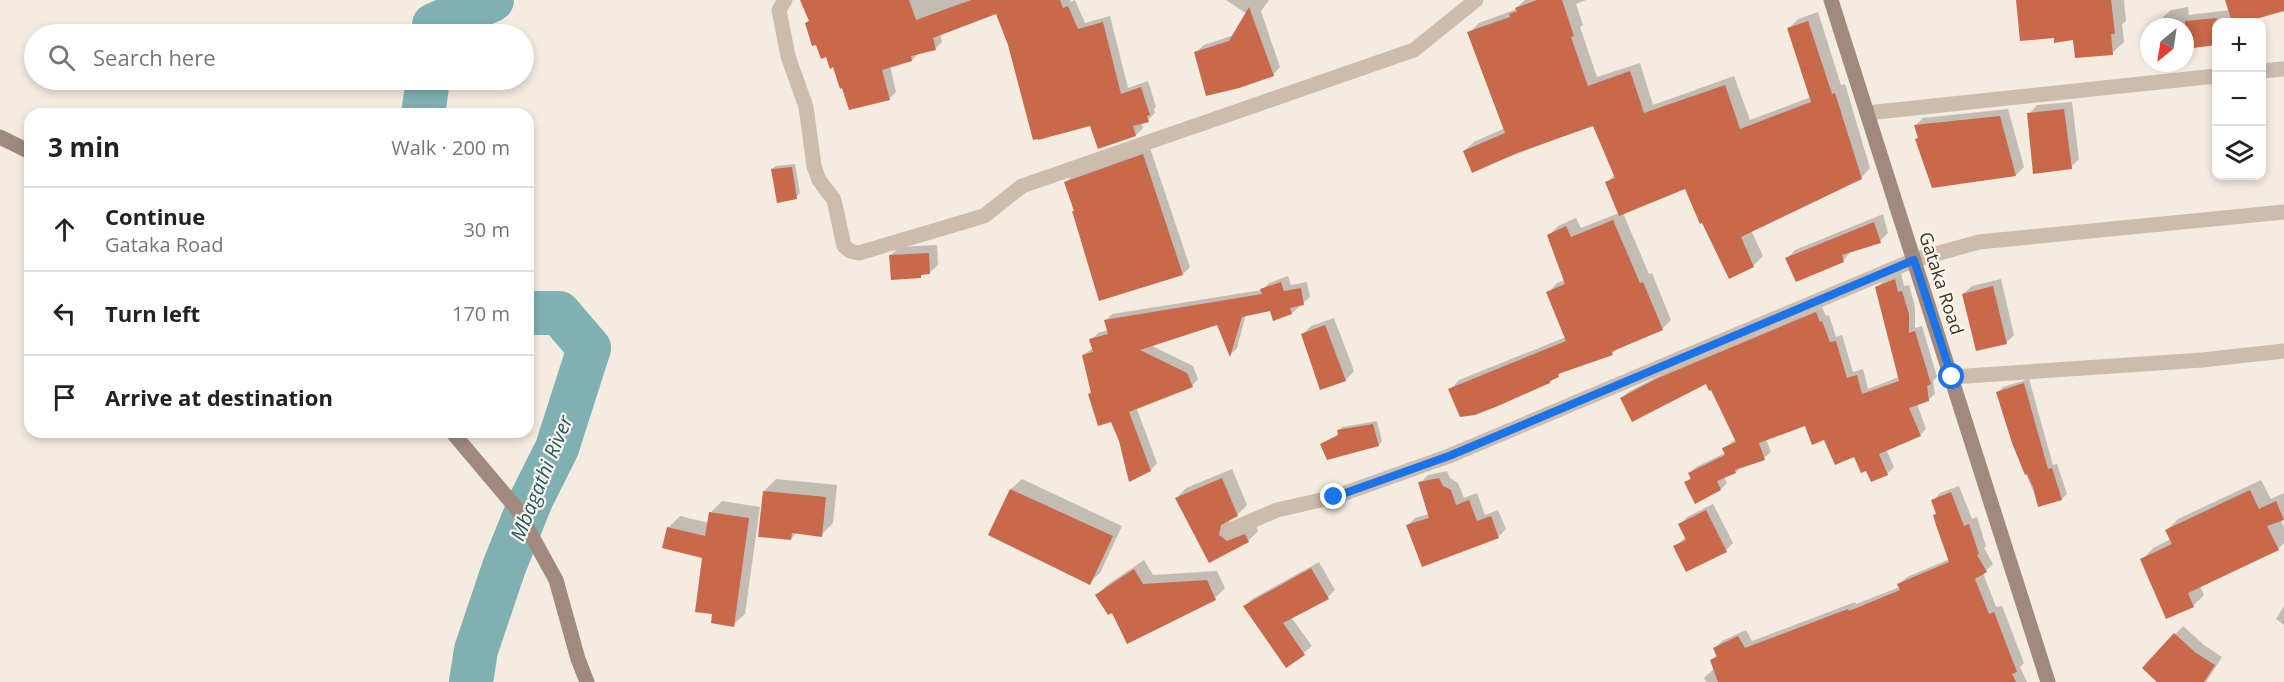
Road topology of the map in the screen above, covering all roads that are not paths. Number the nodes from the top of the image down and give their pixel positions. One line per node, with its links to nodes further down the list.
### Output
1 (785, 0): 2 (street)
2 (1476, 0)
3 (1831, 0): 7 (street, Gataka Road)
4 (2284, 69): 5 (street)
5 (2266, 71)
6 (2212, 77): 7 (street)
7 (1867, 113): 11 (street, Gataka Road)
8 (0, 137): 9 (street)
9 (24, 149)
10 (2284, 212): 11 (street)
11 (1914, 260): 13 (street, Gataka Road); 15 (street)
12 (2284, 351): 13 (street)
13 (1952, 377): 17 (street, Gataka Road)
14 (457, 438): 16 (street)
15 (1228, 531)
16 (587, 682)
17 (2048, 682)

